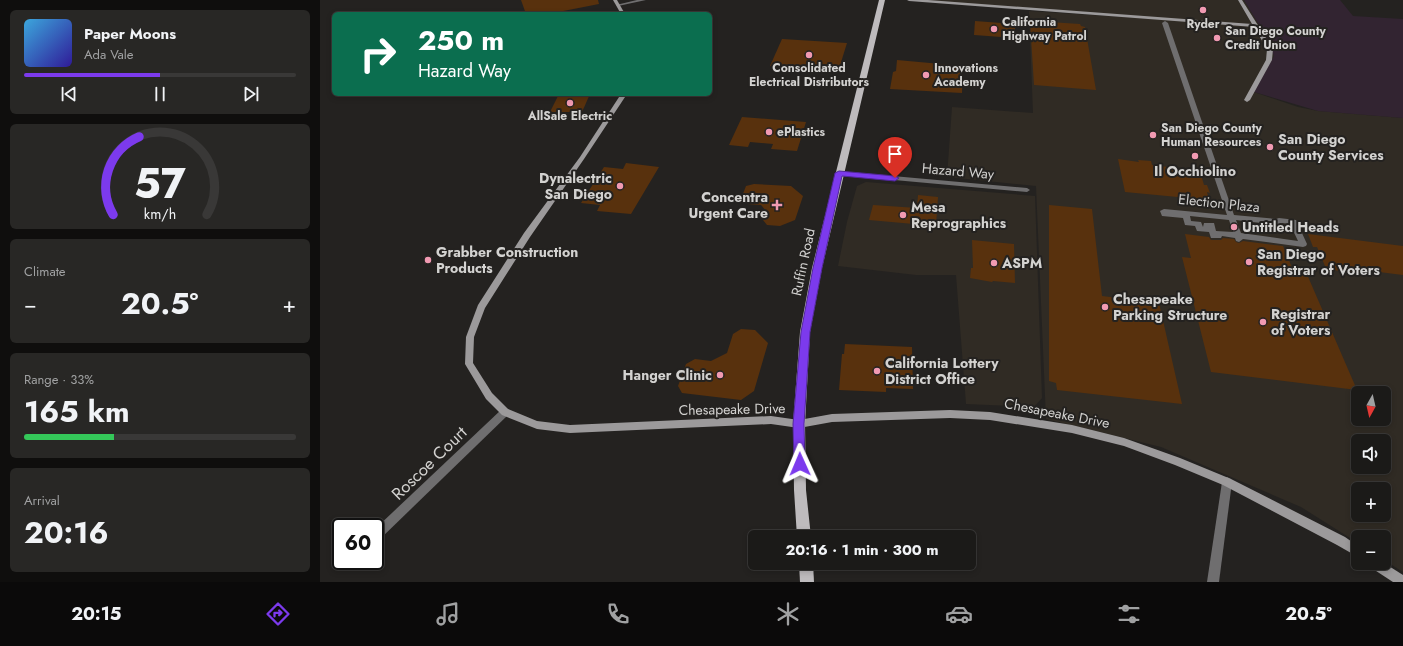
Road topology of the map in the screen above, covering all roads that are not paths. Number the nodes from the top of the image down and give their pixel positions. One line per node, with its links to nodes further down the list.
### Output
1 (615, 0): 6 (street)
2 (644, 0): 6 (street)
3 (882, 0): 12 (main road, Ruffin Road)
4 (909, 0): 9 (street)
5 (1240, 0): 9 (street)
6 (618, 5): 7 (street)
7 (622, 12)
8 (1165, 23): 14 (street)
9 (1256, 26): 11 (street)
10 (623, 96): 16 (street, Chesapeake Drive)
11 (1248, 100)
12 (839, 173): 13 (street, Hazard Way); 17 (main road, Ruffin Road)
13 (1027, 190)
14 (1231, 217): 15 (street); 15 (street, Election Plaza); 15 (street, Election Plaza)
15 (1239, 238)
16 (505, 412): 17 (street, Chesapeake Drive); 19 (street, Roscoe Court)
17 (799, 424): 18 (street, Chesapeake Drive); 20 (main road, Ruffin Road)
18 (1227, 482): 21 (street, Chesapeake Drive); 25 (street)
19 (384, 527)
20 (803, 530)
21 (1351, 547)
22 (806, 570): 24 (main road)
23 (1385, 570): 26 (street)
24 (807, 582)
25 (1212, 582)
26 (1403, 582)

